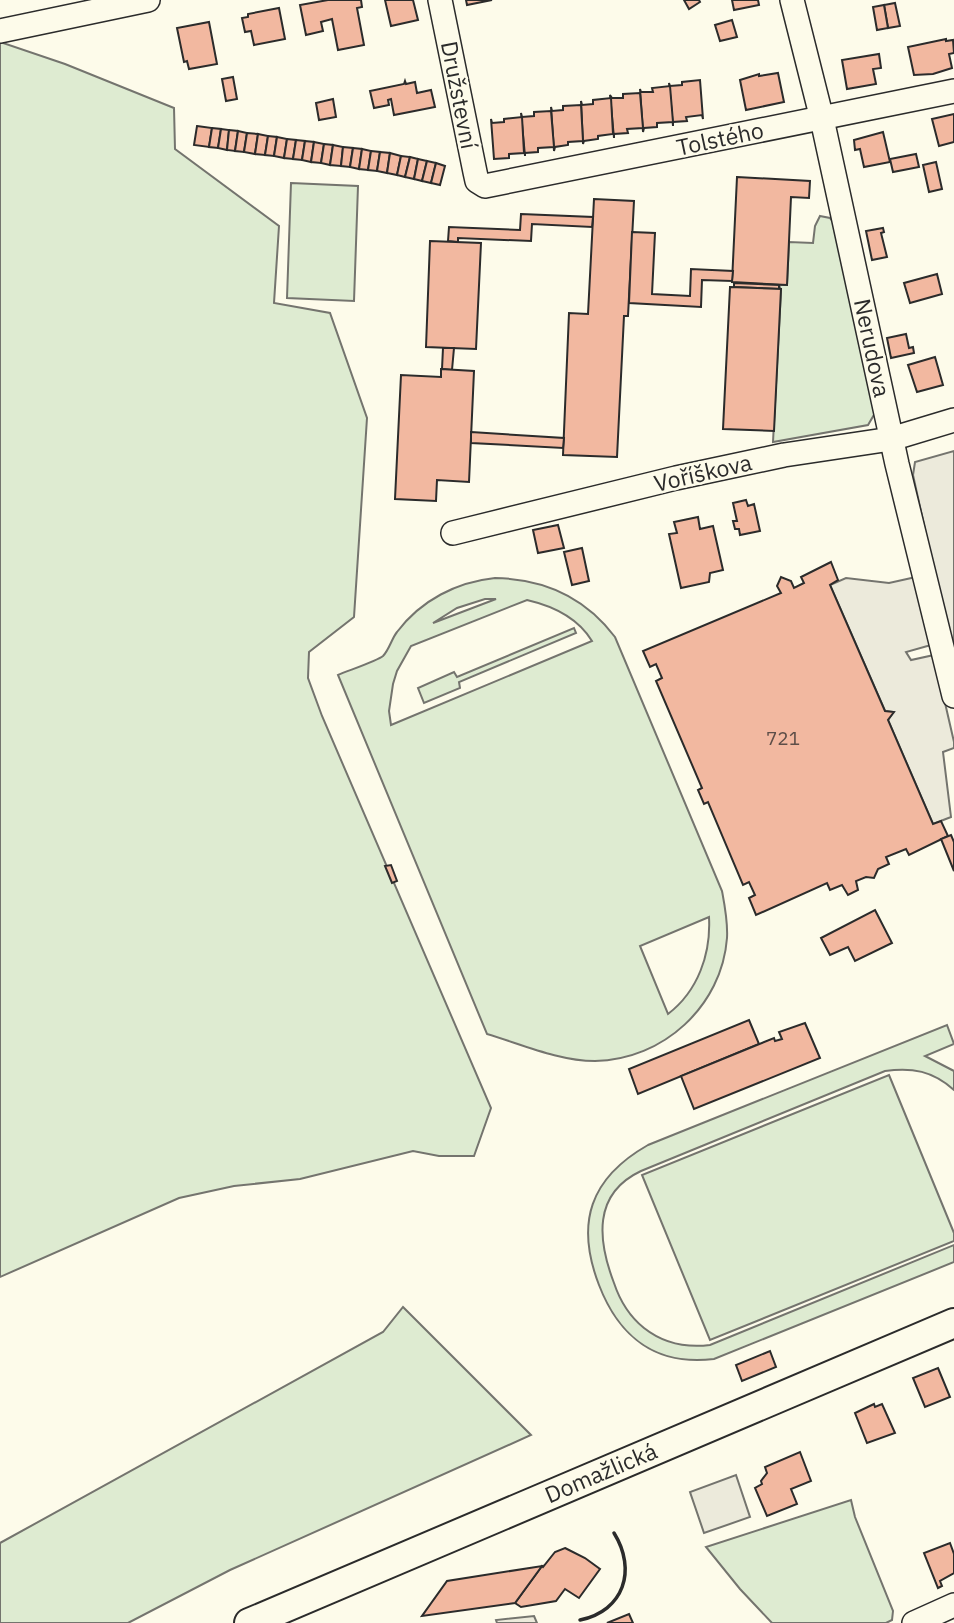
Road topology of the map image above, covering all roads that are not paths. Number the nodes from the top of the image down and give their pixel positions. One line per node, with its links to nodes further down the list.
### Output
1 (148, 0): 4 (street)
2 (440, 0): 7 (street, Družstevní)
3 (792, 0): 6 (street, Nerudova)
4 (0, 31)
5 (954, 91): 6 (street, Tolstého)
6 (822, 119): 7 (street, Tolstého); 9 (street, Nerudova)
7 (485, 186)
8 (954, 420): 9 (street, Voříškova)
9 (891, 439): 10 (street, Voříškova); 11 (street, Nerudova)
10 (453, 533)
11 (954, 696)
12 (954, 1323): 13 (main road, Domažlická)
13 (249, 1623)

